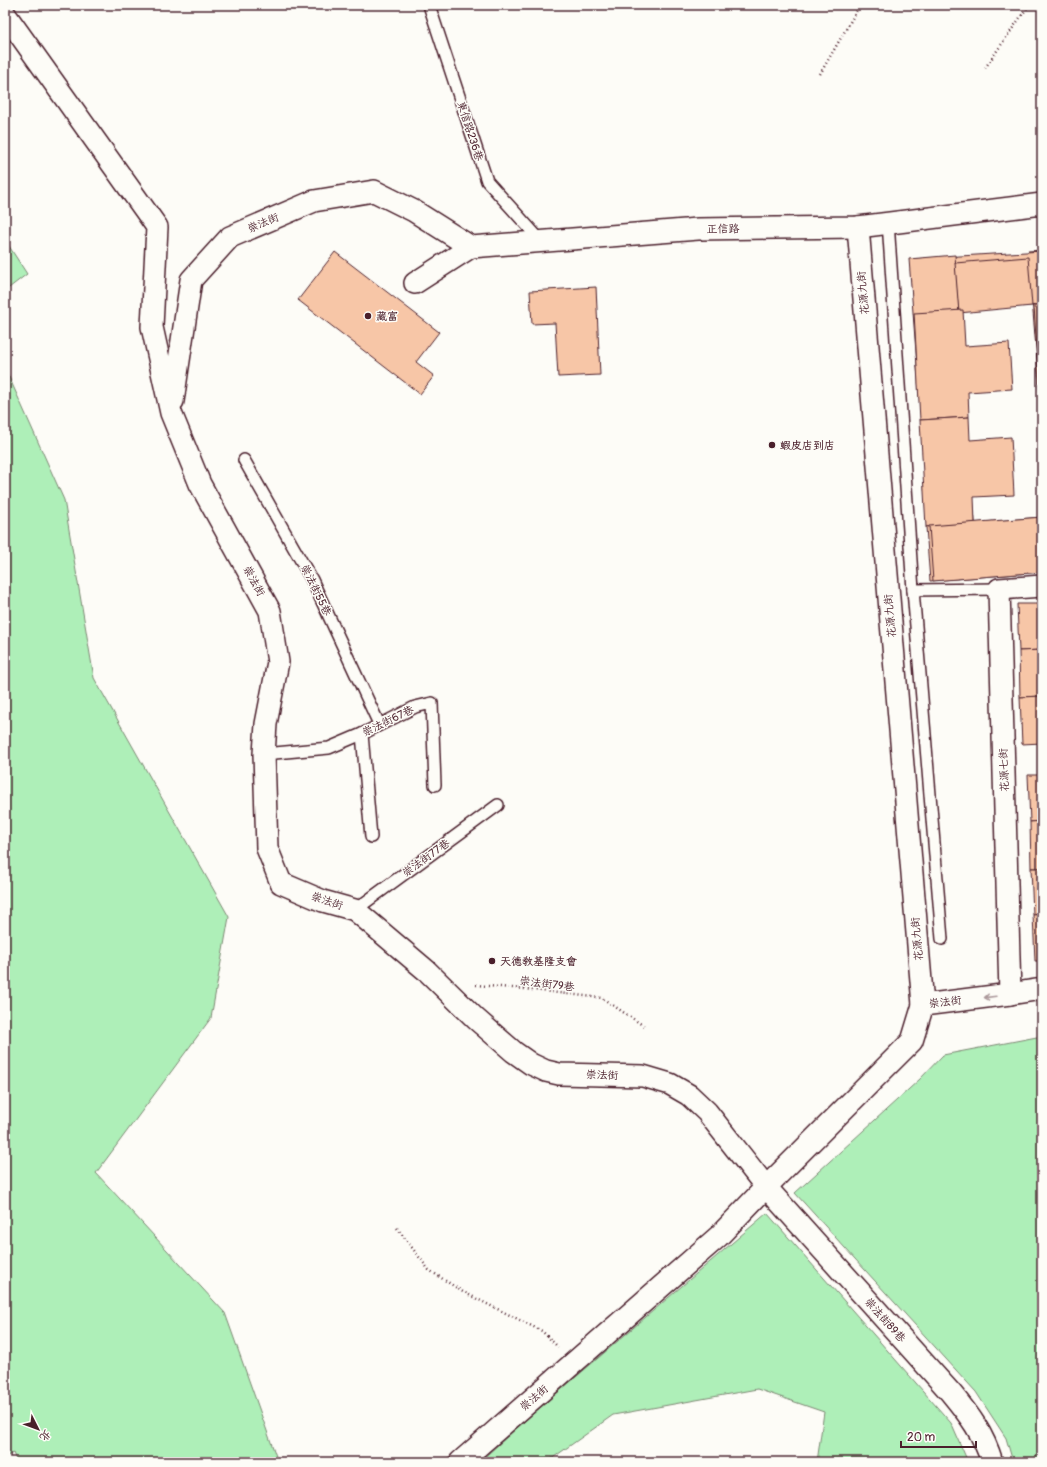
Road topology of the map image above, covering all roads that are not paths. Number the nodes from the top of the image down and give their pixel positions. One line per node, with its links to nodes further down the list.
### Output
1 (429, 5): 6 (lane, 東信路236巷)
2 (5, 14): 9 (street, 崇法街)
3 (1042, 204): 4 (street, 正信路)
4 (888, 222): 5 (street, 正信路); 13 (lane)
5 (858, 227): 6 (street, 正信路); 24 (street, 花源九街)
6 (541, 241): 7 (street, 正信路)
7 (471, 247): 8 (street, 正信路); 9 (street, 崇法街)
8 (415, 283)
9 (171, 413): 16 (street, 崇法街)
10 (244, 460): 14 (lane, 崇法街55巷)
11 (1042, 586): 12 (street)
12 (999, 589): 13 (lane); 23 (street, 花源七街)
13 (913, 590): 21 (lane)
14 (379, 724): 15 (lane, 崇法街67巷); 17 (lane, 崇法街67巷)
15 (362, 734): 16 (lane, 崇法街67巷); 19 (lane)
16 (264, 754): 20 (street, 崇法街)
17 (435, 785)
18 (498, 805): 20 (lane, 崇法街77巷)
19 (370, 837)
20 (355, 910): 25 (street, 崇法街)
21 (942, 939)
22 (1042, 989): 23 (street, 崇法街)
23 (1010, 994): 24 (street, 崇法街, one-way to 24)
24 (923, 1005): 25 (street, 崇法街)
25 (766, 1187): 26 (street, 崇法街); 27 (street, 崇法街89巷)
26 (460, 1462)
27 (992, 1462)

